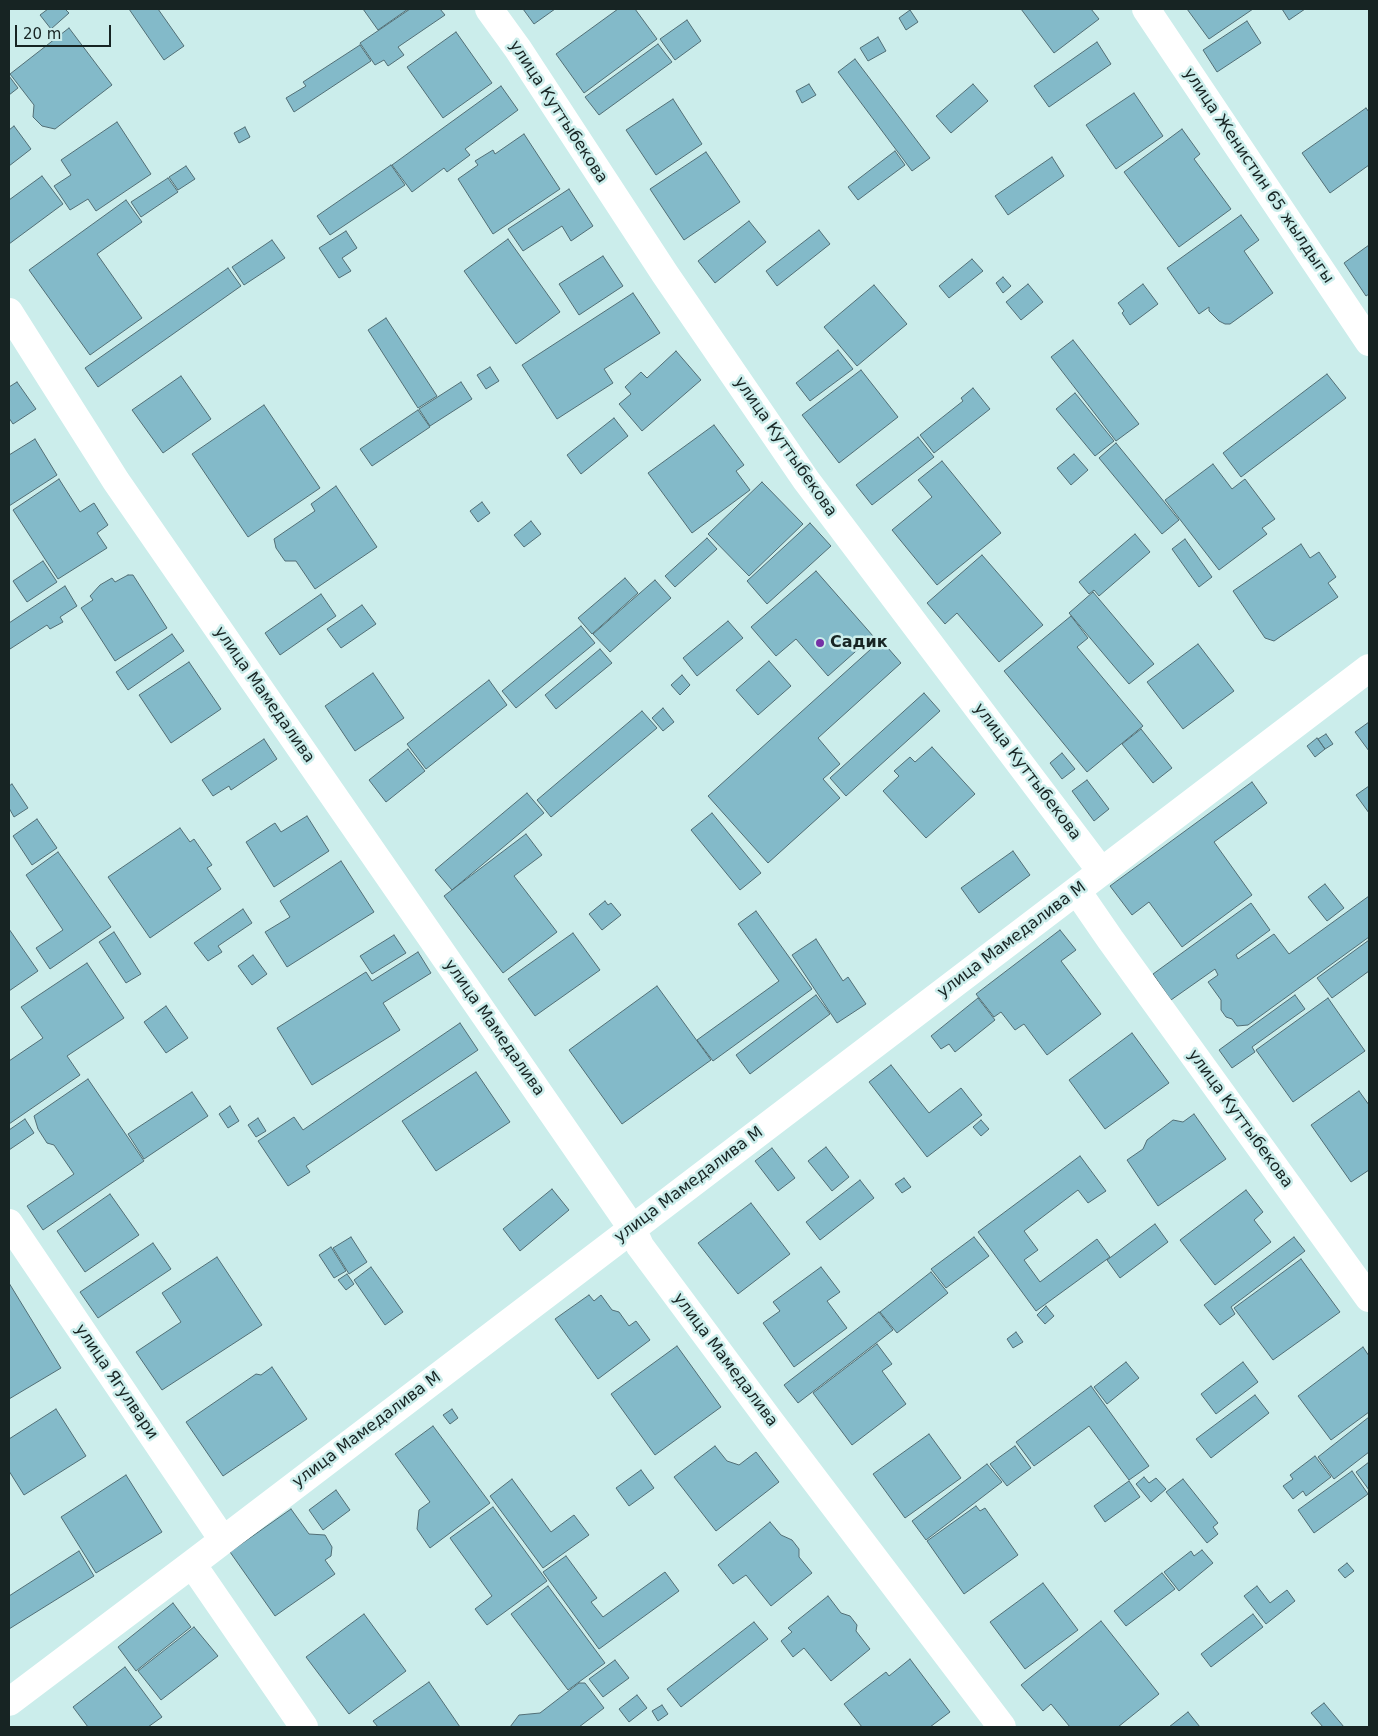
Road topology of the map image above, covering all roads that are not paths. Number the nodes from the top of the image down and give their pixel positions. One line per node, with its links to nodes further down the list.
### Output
1 (490, 9): 6 (street, улица Куттыбекова)
2 (1146, 9): 4 (street, улица Женистин 65 жылдыгы)
3 (9, 312): 9 (street, улица Мамедалива)
4 (1369, 342)
5 (1369, 668): 6 (street, улица Мамедалива М)
6 (1101, 871): 7 (street, улица Мамедалива М)
7 (1077, 890): 9 (street, улица Мамедалива М); 10 (street, улица Куттыбекова)
8 (9, 1223): 11 (street, улица Ягулвари)
9 (632, 1228): 11 (street, улица Мамедалива М); 15 (street, улица Мамедалива)
10 (1369, 1298)
11 (223, 1540): 12 (street, улица Мамедалива М)
12 (192, 1564): 13 (street, улица Мамедалива М); 14 (street)
13 (9, 1702)
14 (304, 1727)
15 (1002, 1727)

